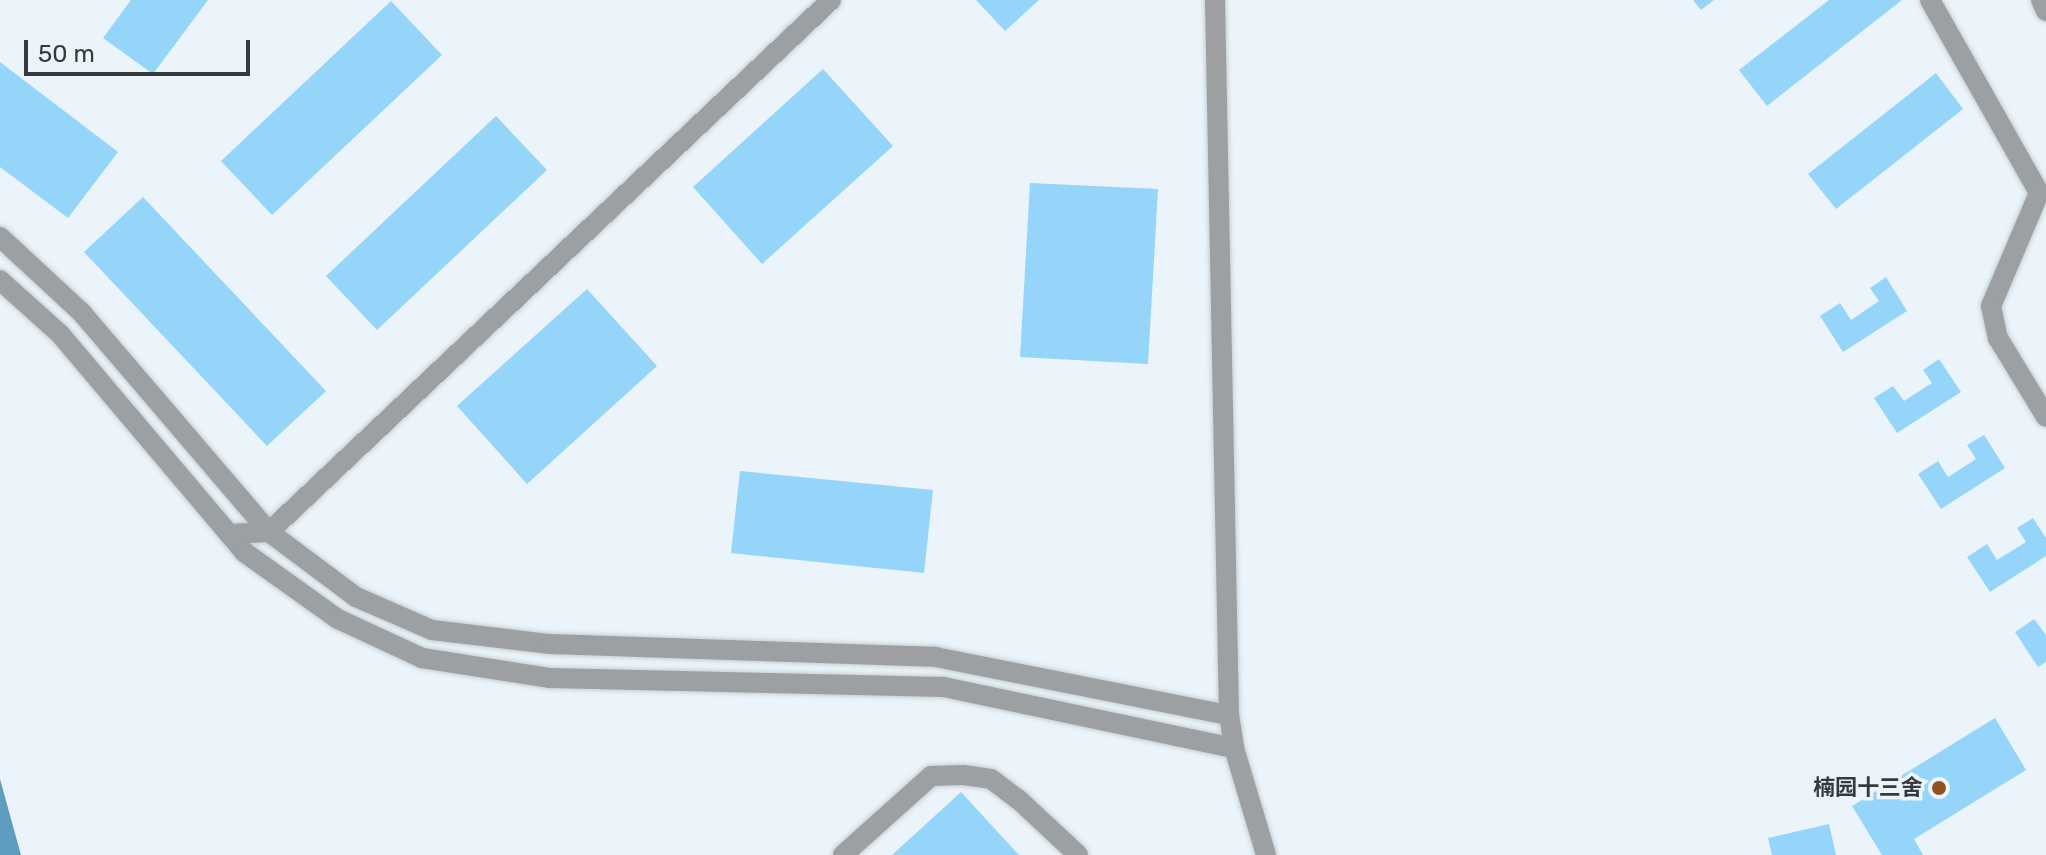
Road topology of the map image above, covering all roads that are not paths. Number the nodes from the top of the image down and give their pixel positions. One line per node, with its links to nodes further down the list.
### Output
1 (831, 0): 10 (street)
2 (1215, 0): 13 (street)
3 (1930, 0): 6 (street)
4 (2041, 0): 5 (street)
5 (2046, 11)
6 (2043, 188): 9 (street)
7 (0, 237): 10 (street)
8 (0, 280): 11 (street)
9 (2046, 417)
10 (269, 532): 11 (street); 12 (street); 13 (street)
11 (229, 534): 12 (street)
12 (271, 571): 14 (street)
13 (1229, 715): 14 (street)
14 (1234, 748): 17 (street)
15 (843, 855): 16 (street)
16 (1078, 855)
17 (1266, 855)

